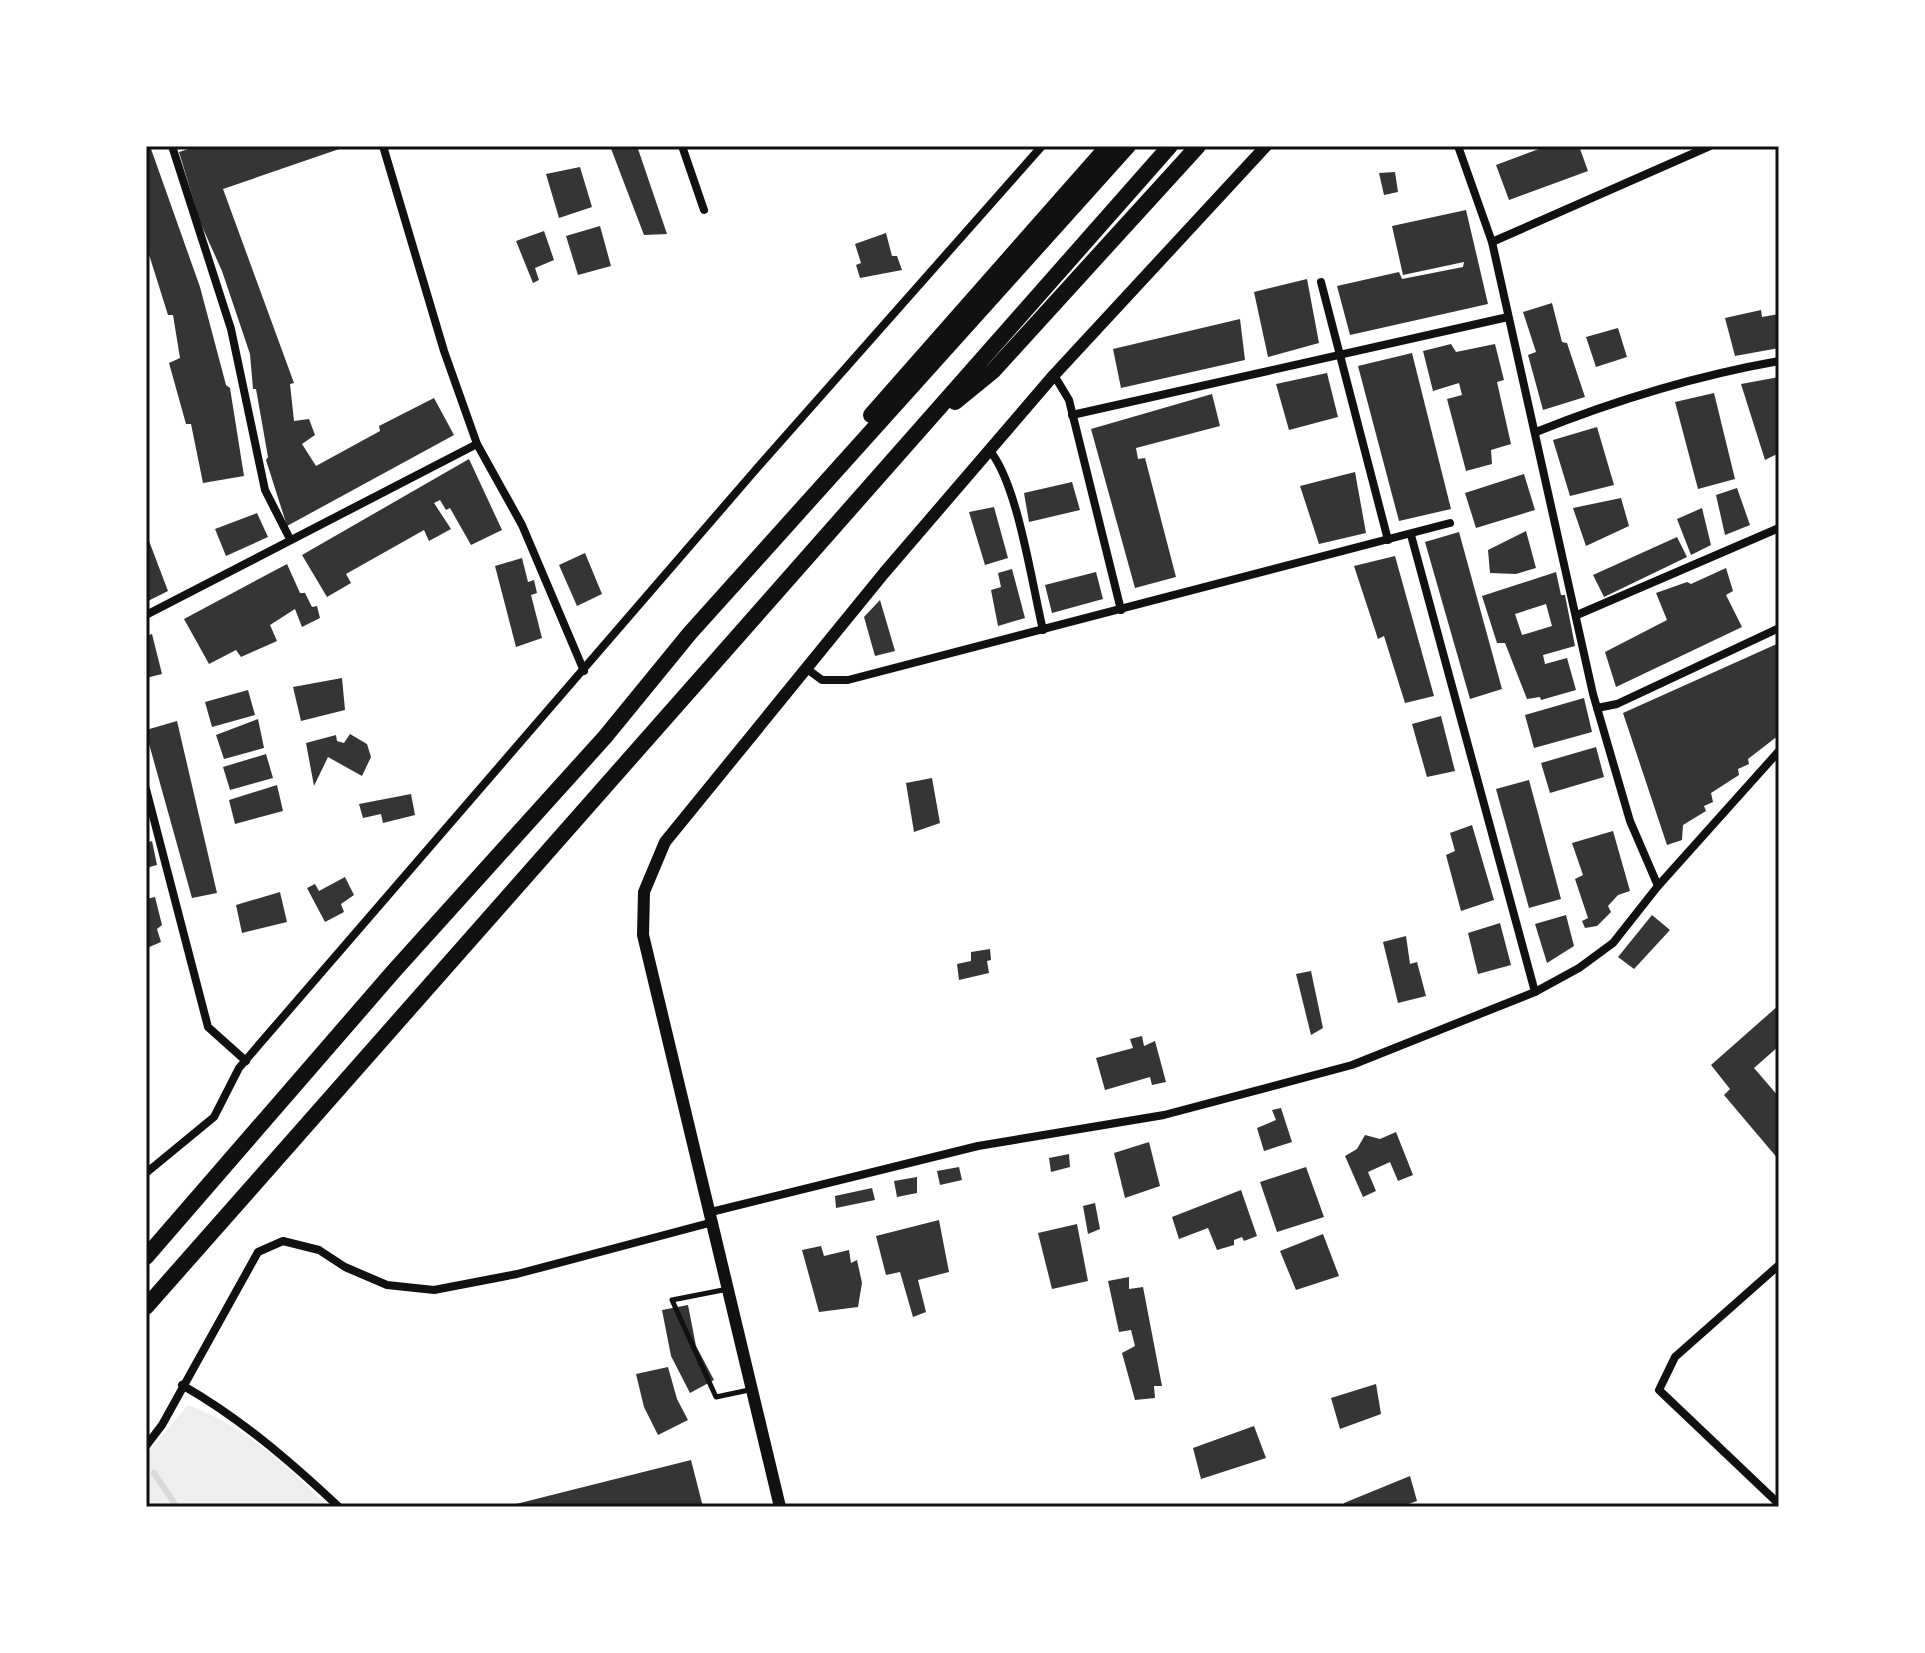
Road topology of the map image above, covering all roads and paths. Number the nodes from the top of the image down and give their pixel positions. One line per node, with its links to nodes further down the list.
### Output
1 (172, 146): 27 (street)
2 (383, 146): 22 (street)
3 (682, 146): 12 (street)
4 (1042, 146): 36 (street)
5 (1108, 146): 29 (highway)
6 (1128, 146): 29 (highway)
7 (1170, 146): 21 (highway)
8 (1198, 146): 21 (highway)
9 (1266, 146): 18 (street)
10 (1458, 146): 13 (street)
11 (1710, 146): 13 (street)
12 (704, 210)
13 (1492, 242): 15 (street)
14 (1321, 282): 16 (street)
15 (1508, 317): 16 (street); 20 (street)
16 (1339, 356): 19 (street); 28 (street)
17 (1779, 361): 20 (street)
18 (1054, 375): 19 (street); 23 (street)
19 (1072, 415): 30 (street)
20 (1536, 432): 32 (street)
21 (916, 433): 48 (highway)
22 (477, 444): 27 (street); 36 (street)
23 (990, 451): 34 (street); 35 (street)
24 (1450, 523): 26 (street)
25 (1779, 528): 32 (street)
26 (1411, 535): 28 (street); 41 (street)
27 (290, 539): 31 (street)
28 (1388, 540): 30 (street)
29 (738, 580): 45 (highway)
30 (1121, 610): 34 (street)
31 (146, 615)
32 (1577, 615): 37 (street)
33 (1779, 628): 37 (street)
34 (1043, 630): 35 (street)
35 (807, 669): 44 (street)
36 (584, 671): 42 (street)
37 (1597, 708): 40 (street)
38 (1779, 751): 40 (street)
39 (146, 789): 42 (street)
40 (1658, 886): 41 (street)
41 (1535, 992): 44 (street)
42 (246, 1061): 43 (street)
43 (146, 1173)
44 (712, 1217): 47 (street); 49 (street)
45 (146, 1257)
46 (1779, 1265): 52 (street)
47 (729, 1288): 50 (street); 50 (lane)
48 (146, 1307)
49 (182, 1385): 51 (street); 53 (street)
50 (752, 1389): 54 (street)
51 (146, 1446)
52 (1779, 1504)
53 (339, 1507)
54 (780, 1507)

